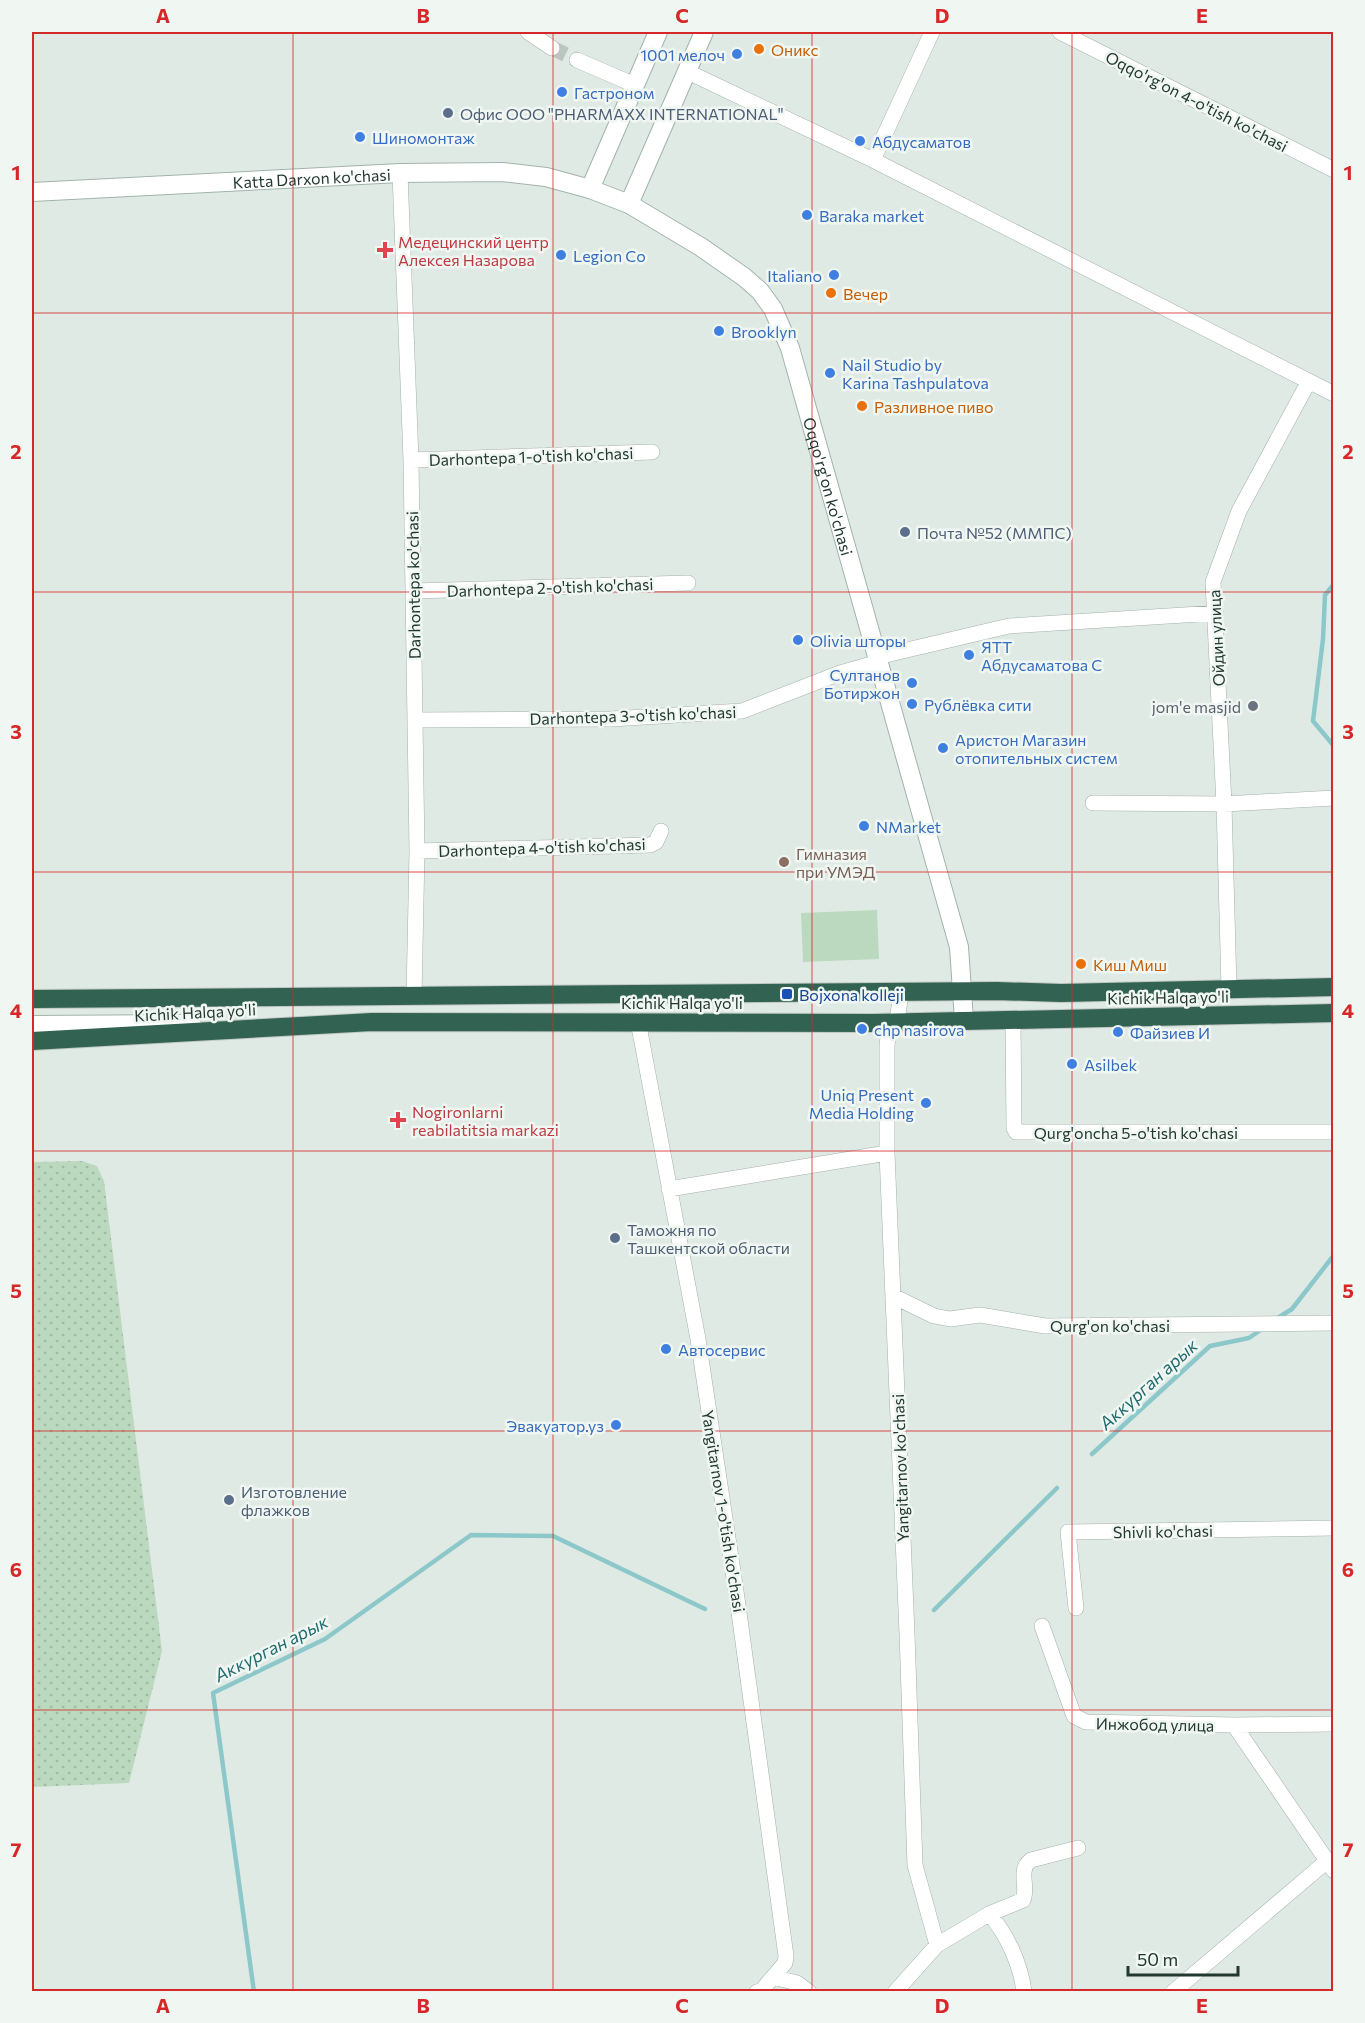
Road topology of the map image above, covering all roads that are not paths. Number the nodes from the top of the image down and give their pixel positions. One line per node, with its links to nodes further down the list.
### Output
1 (528, 32): 6 (street)
2 (658, 32): 9 (main road)
3 (704, 32): 8 (main road)
4 (932, 32): 10 (street)
5 (1060, 32): 11 (street, Oqqo'rg'on 4-o'tish ko'chasi)
6 (552, 48)
7 (577, 60): 9 (street)
8 (686, 71): 10 (street); 15 (main road)
9 (635, 85): 13 (main road)
10 (873, 160): 16 (street)
11 (1334, 170)
12 (400, 173): 13 (main road, Katta Darxon ko'chasi); 14 (main road, Katta Darxon ko'chasi); 19 (street, Darhontepa ko'chasi)
13 (590, 189): 15 (main road, Katta Darxon ko'chasi)
14 (32, 192)
15 (629, 204): 23 (main road, Oqqo'rg'on ko'chasi)
16 (1309, 381): 17 (street); 22 (street, Ойдин улица)
17 (1334, 394)
18 (652, 452): 19 (street, Darhontepa 1-o'tish ko'chasi)
19 (411, 460): 21 (street, Darhontepa ko'chasi)
20 (688, 583): 21 (street, Darhontepa 2-o'tish ko'chasi)
21 (413, 591): 24 (street, Darhontepa ko'chasi)
22 (1216, 613): 23 (street, Darhontepa 3-o'tish ko'chasi); 27 (street, Ойдин улица)
23 (878, 660): 24 (street, Darhontepa 3-o'tish ko'chasi); 33 (main road, Oqqo'rg'on ko'chasi)
24 (415, 720): 29 (street, Darhontepa ko'chasi)
25 (1334, 798): 27 (street)
26 (1093, 803): 27 (street)
27 (1224, 804): 31 (street, Ойдин улица)
28 (661, 831): 29 (street, Darhontepa 4-o'tish ko'chasi)
29 (417, 851): 34 (street, Darhontepa ko'chasi)
30 (1334, 987): 31 (highway, Kichik Halqa yo'li)
31 (1229, 988): 33 (highway, Kichik Halqa yo'li)
32 (901, 992): 33 (highway, Kichik Halqa yo'li); 34 (highway, Kichik Halqa yo'li); 40 (street, Yangitarnov ko'chasi)
33 (963, 992): 38 (main road, Oqqo'rg'on ko'chasi)
34 (414, 997): 35 (highway, Kichik Halqa yo'li); 42 (highway)
35 (32, 999)
36 (1334, 1013): 37 (highway, Kichik Halqa yo'li)
37 (1013, 1019): 38 (highway, Kichik Halqa yo'li); 45 (street, Qurg'oncha 5-o'tish ko'chasi)
38 (964, 1020): 40 (highway, Kichik Halqa yo'li)
39 (638, 1021): 40 (highway, Kichik Halqa yo'li); 42 (highway, Kichik Halqa yo'li); 47 (street, Yangitarnov 1-o'tish ko'chasi)
40 (897, 1022): 46 (street, Yangitarnov ko'chasi)
41 (338, 1023): 42 (highway, Kichik Halqa yo'li); 43 (main road); 44 (highway, Kichik Halqa yo'li)
42 (415, 1023)
43 (32, 1025)
44 (32, 1041)
45 (1334, 1132)
46 (887, 1153): 47 (street); 48 (street, Yangitarnov ko'chasi)
47 (669, 1189): 59 (street, Yangitarnov 1-o'tish ko'chasi)
48 (893, 1296): 49 (street, Qurg'on ko'chasi); 58 (street, Yangitarnov ko'chasi)
49 (1334, 1323)
50 (1334, 1528): 51 (street, Shivli ko'chasi)
51 (1076, 1608)
52 (1042, 1626): 54 (street, Инжобод улица)
53 (1334, 1724): 54 (street, Инжобод улица)
54 (1234, 1725): 56 (street)
55 (1078, 1848): 57 (street)
56 (1330, 1866): 64 (street)
57 (989, 1914): 58 (street); 63 (street)
58 (937, 1945): 62 (street)
59 (773, 1977): 60 (street, Yangitarnov 1-o'tish ko'chasi); 61 (street)
60 (757, 1992)
61 (809, 1992)
62 (895, 1992)
63 (1024, 1992)
64 (1173, 1992)

